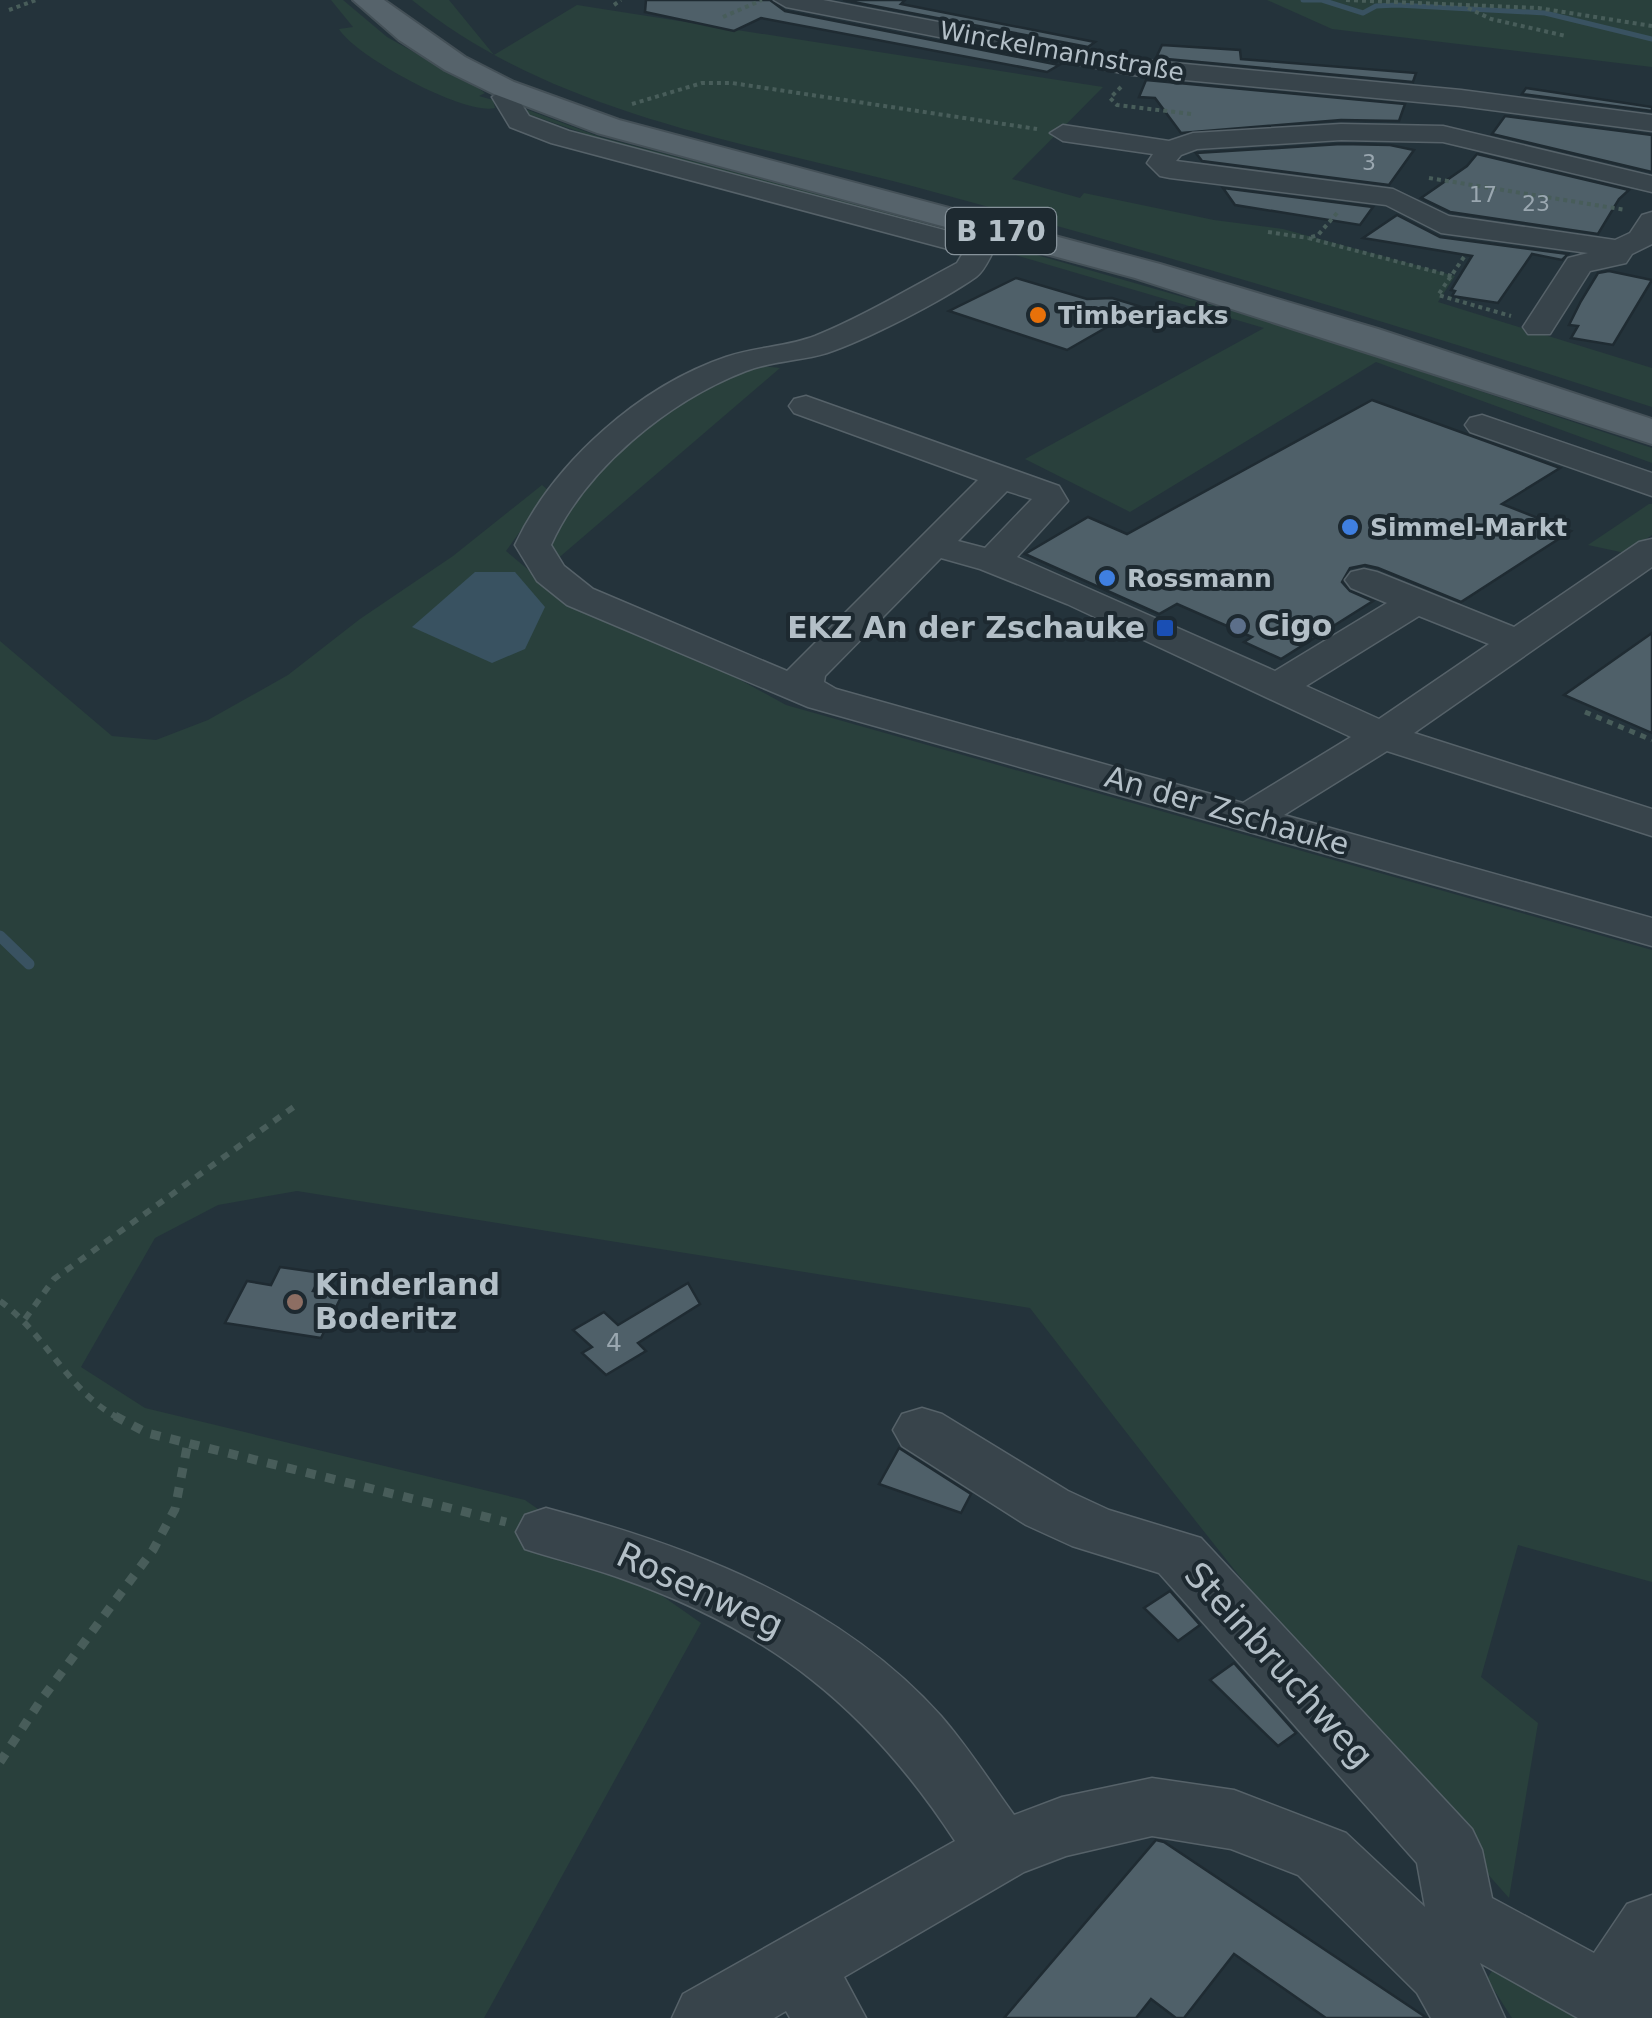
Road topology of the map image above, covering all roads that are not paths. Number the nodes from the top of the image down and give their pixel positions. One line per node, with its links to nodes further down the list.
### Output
1 (366, 0): 23 (main road, B 170)
2 (394, 0): 21 (main road, B 170)
3 (786, 0): 9 (street, Winckelmannstraße)
4 (1146, 84): 9 (street)
5 (505, 97): 18 (street)
6 (1506, 118): 8 (street)
7 (1062, 132): 10 (street)
8 (1649, 132): 9 (street, Winckelmannstraße); 11 (street)
9 (1445, 141): 10 (street); 11 (street); 13 (street)
10 (1171, 150): 13 (street)
11 (1608, 174): 12 (street)
12 (1652, 184)
13 (1402, 201): 15 (street)
14 (1643, 216): 15 (street)
15 (1618, 253): 16 (street); 17 (street)
16 (1652, 268)
17 (1540, 326)
18 (777, 355): 19 (street); 32 (street, An der Zschauke)
19 (842, 363)
20 (806, 406): 24 (street)
21 (1652, 415)
22 (1482, 425): 25 (street)
23 (1652, 432)
24 (1001, 477): 26 (street); 28 (street)
25 (1652, 485)
26 (932, 545): 28 (street); 32 (street)
27 (1652, 550): 31 (street)
28 (994, 561): 33 (street)
29 (1364, 580): 30 (street)
30 (1415, 602): 31 (street); 33 (street)
31 (1516, 642): 34 (street)
32 (803, 686): 35 (street, An der Zschauke)
33 (1277, 687): 34 (street)
34 (1382, 736): 35 (street); 36 (street)
35 (1250, 817): 37 (street, An der Zschauke)
36 (1652, 823)
37 (1652, 932)
38 (922, 1430): 42 (street, Steinbruchweg)
39 (546, 1532): 40 (street, Rosenweg)
40 (1000, 1851): 42 (street); 43 (street)
41 (1652, 1927): 44 (street)
42 (1458, 1968): 44 (street)
43 (814, 1992): 45 (street)
44 (1619, 2007)
45 (708, 2018)

